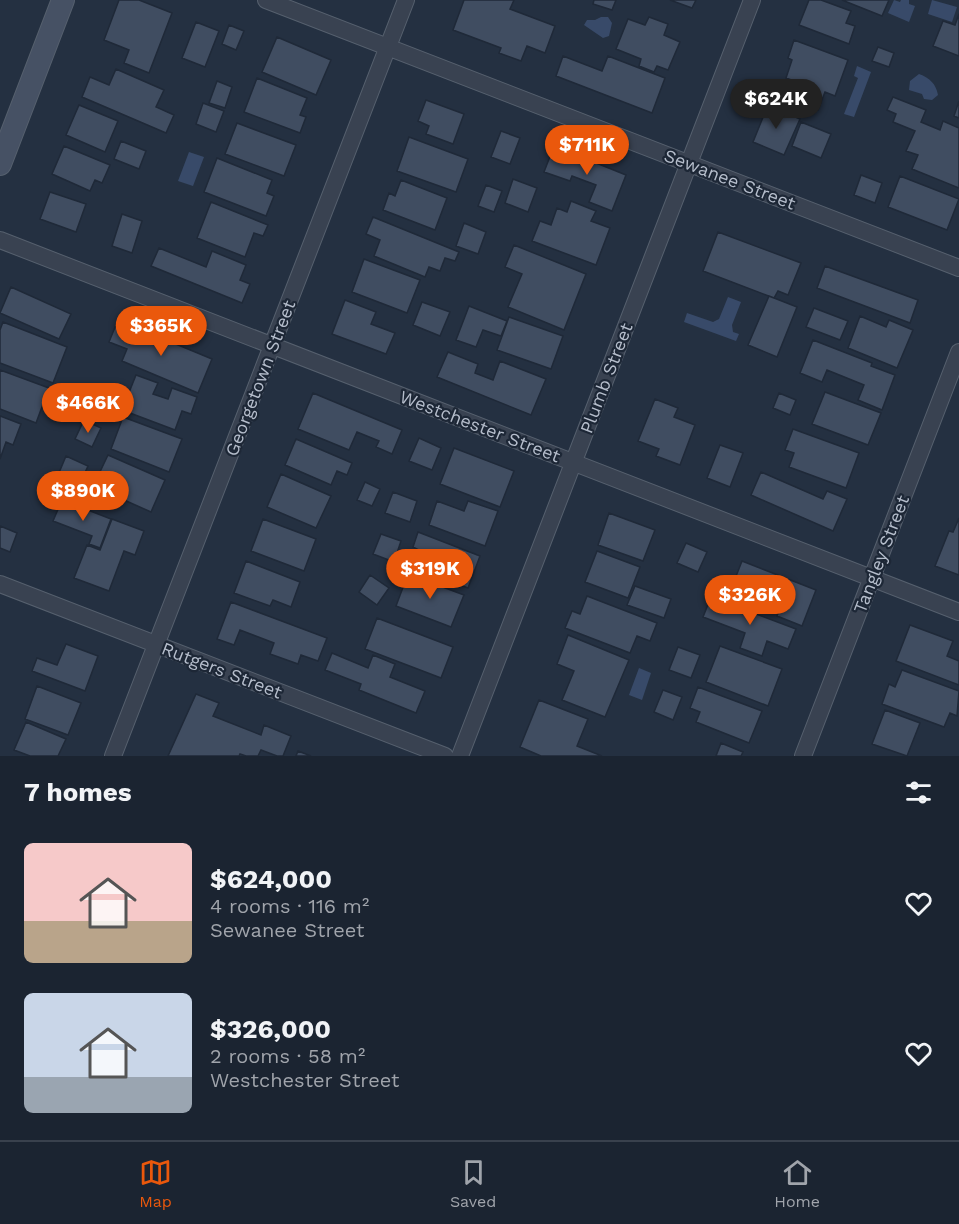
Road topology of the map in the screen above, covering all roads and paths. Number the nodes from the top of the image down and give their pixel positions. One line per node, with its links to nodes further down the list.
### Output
1 (63, 0): 6 (street)
2 (266, 0): 5 (street, Sewanee Street)
3 (406, 0): 5 (street, Georgetown Street)
4 (752, 0): 7 (street, Plumb Street)
5 (388, 47): 7 (street, Sewanee Street); 10 (street, Georgetown Street)
6 (0, 164)
7 (689, 164): 9 (street, Sewanee Street); 12 (street, Plumb Street)
8 (0, 240): 10 (street, Westchester Street)
9 (959, 268)
10 (273, 346): 12 (street, Westchester Street); 16 (street, Georgetown Street)
11 (959, 352): 13 (street, Tangley Street)
12 (573, 462): 13 (street, Westchester Street); 19 (street, Plumb Street)
13 (872, 578): 15 (street, Westchester Street); 20 (street, Tangley Street)
14 (0, 584): 16 (street, Rutgers Street)
15 (959, 612)
16 (157, 645): 17 (street, Georgetown Street); 18 (street, Rutgers Street)
17 (113, 756)
18 (445, 756)
19 (460, 756)
20 (803, 756)

